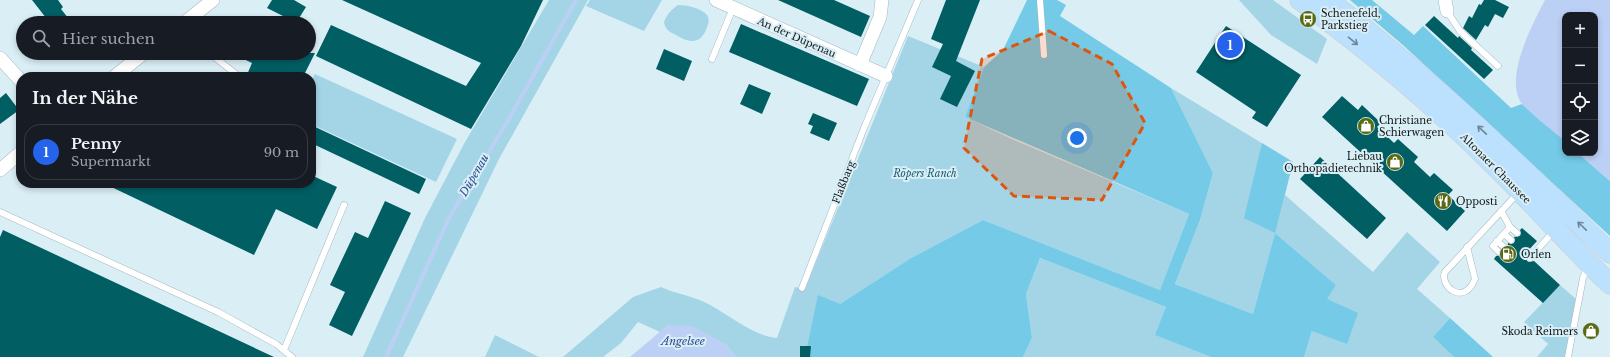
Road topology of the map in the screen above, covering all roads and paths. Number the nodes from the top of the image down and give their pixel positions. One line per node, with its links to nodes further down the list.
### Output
1 (214, 0): 10 (street)
2 (716, 0): 9 (street, An der Düpenau)
3 (882, 0): 16 (street)
4 (918, 0): 21 (lane, Flaßbarg)
5 (1040, 0): 11 (lane)
6 (1300, 0): 24 (main road, Altonaer Chaussee, one-way to 24)
7 (1328, 0): 24 (main road, Altonaer Chaussee, one-way to 7)
8 (1446, 6): 17 (lane)
9 (734, 8): 13 (lane); 16 (street, An der Düpenau)
10 (193, 16)
11 (1044, 55)
12 (0, 58): 20 (street)
13 (712, 59)
14 (135, 60): 18 (street)
15 (218, 60): 19 (lane)
16 (860, 65): 21 (street)
17 (1498, 66)
18 (120, 72)
19 (234, 72)
20 (16, 76)
21 (886, 76): 41 (lane, Flaßbarg)
22 (16, 156): 23 (street)
23 (0, 170)
24 (1526, 185): 26 (lane); 29 (main road, Altonaer Chaussee); 37 (main road, Altonaer Chaussee, one-way to 24)
25 (344, 205): 42 (lane)
26 (1501, 210): 28 (lane); 34 (lane)
27 (0, 212): 42 (lane)
28 (1510, 227): 30 (lane); 31 (lane)
29 (1555, 230): 38 (lane); 39 (main road, Altonaer Chaussee)
30 (1517, 233)
31 (1504, 234): 32 (lane); 33 (lane)
32 (1511, 240)
33 (1498, 241): 35 (lane); 36 (lane)
34 (1467, 247): 34 (lane)
35 (1504, 247)
36 (1499, 252)
37 (1610, 253)
38 (1529, 256)
39 (1589, 264): 40 (main road, Altonaer Chaussee); 44 (lane)
40 (1610, 284)
41 (802, 288)
42 (284, 350): 43 (lane)
43 (292, 357)
44 (1568, 357)

